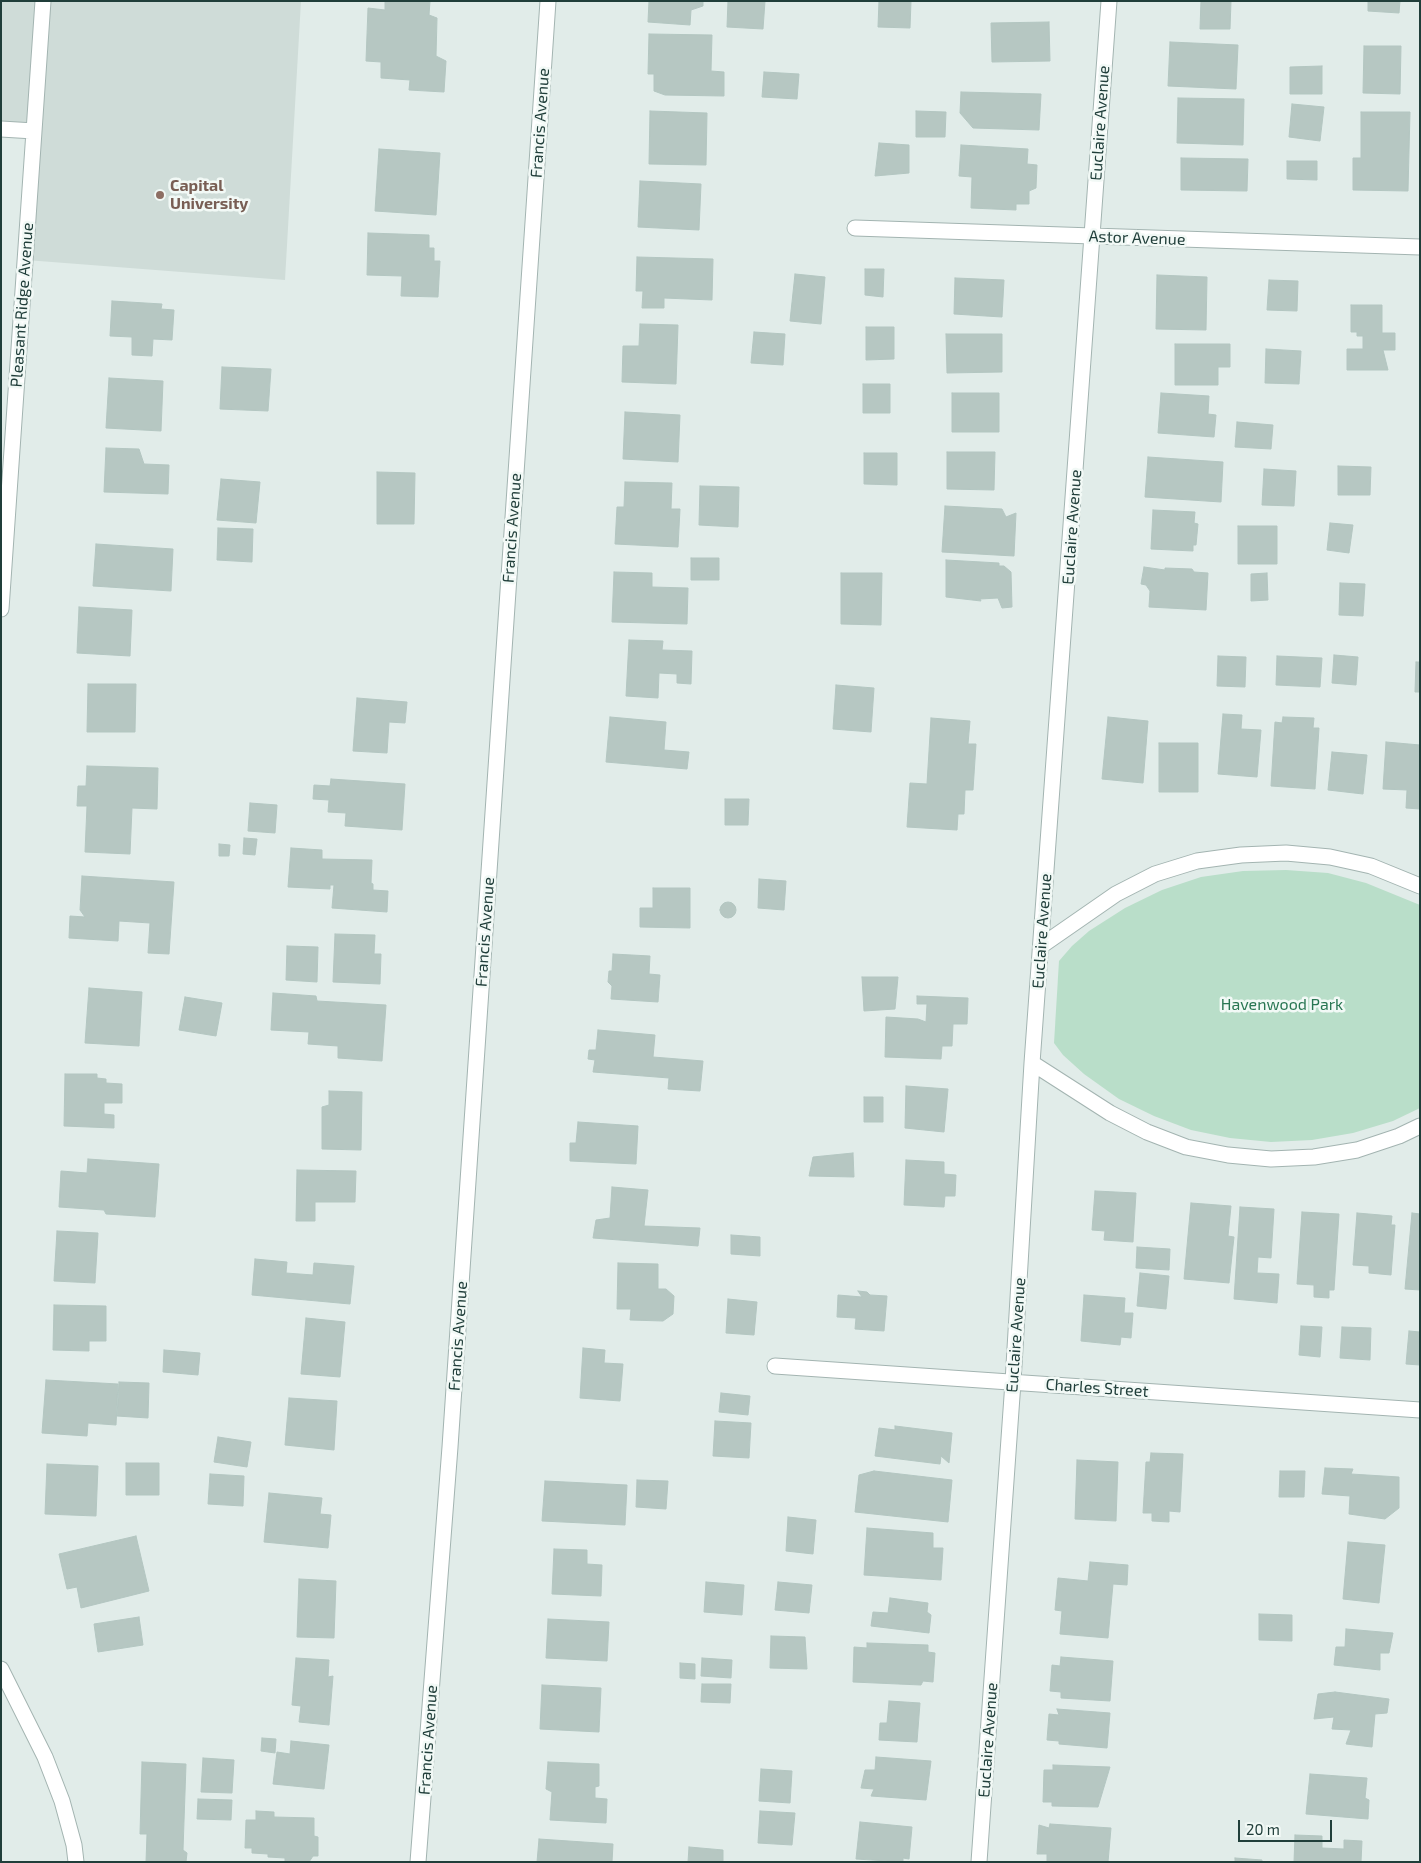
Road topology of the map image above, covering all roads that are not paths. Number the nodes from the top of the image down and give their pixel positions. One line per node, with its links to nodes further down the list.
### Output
1 (43, 1): 5 (street, Pleasant Ridge Avenue)
2 (548, 1): 19 (street, Francis Avenue)
3 (1109, 1): 7 (street, Euclaire Avenue)
4 (1, 129): 5 (street)
5 (34, 131): 9 (street, Pleasant Ridge Avenue)
6 (854, 228): 7 (street, Astor Avenue)
7 (1092, 236): 8 (street, Astor Avenue); 11 (street, Euclaire Avenue)
8 (1420, 247)
9 (1, 609)
10 (1420, 886): 11 (street)
11 (1041, 946): 12 (street, Euclaire Avenue)
12 (1032, 1063): 13 (street); 15 (street, Euclaire Avenue)
13 (1420, 1126)
14 (775, 1366): 15 (street, Charles Street)
15 (1013, 1382): 16 (street, Charles Street); 20 (street, Euclaire Avenue)
16 (1420, 1410)
17 (1, 1669): 18 (street)
18 (76, 1862)
19 (418, 1862)
20 (979, 1862)

